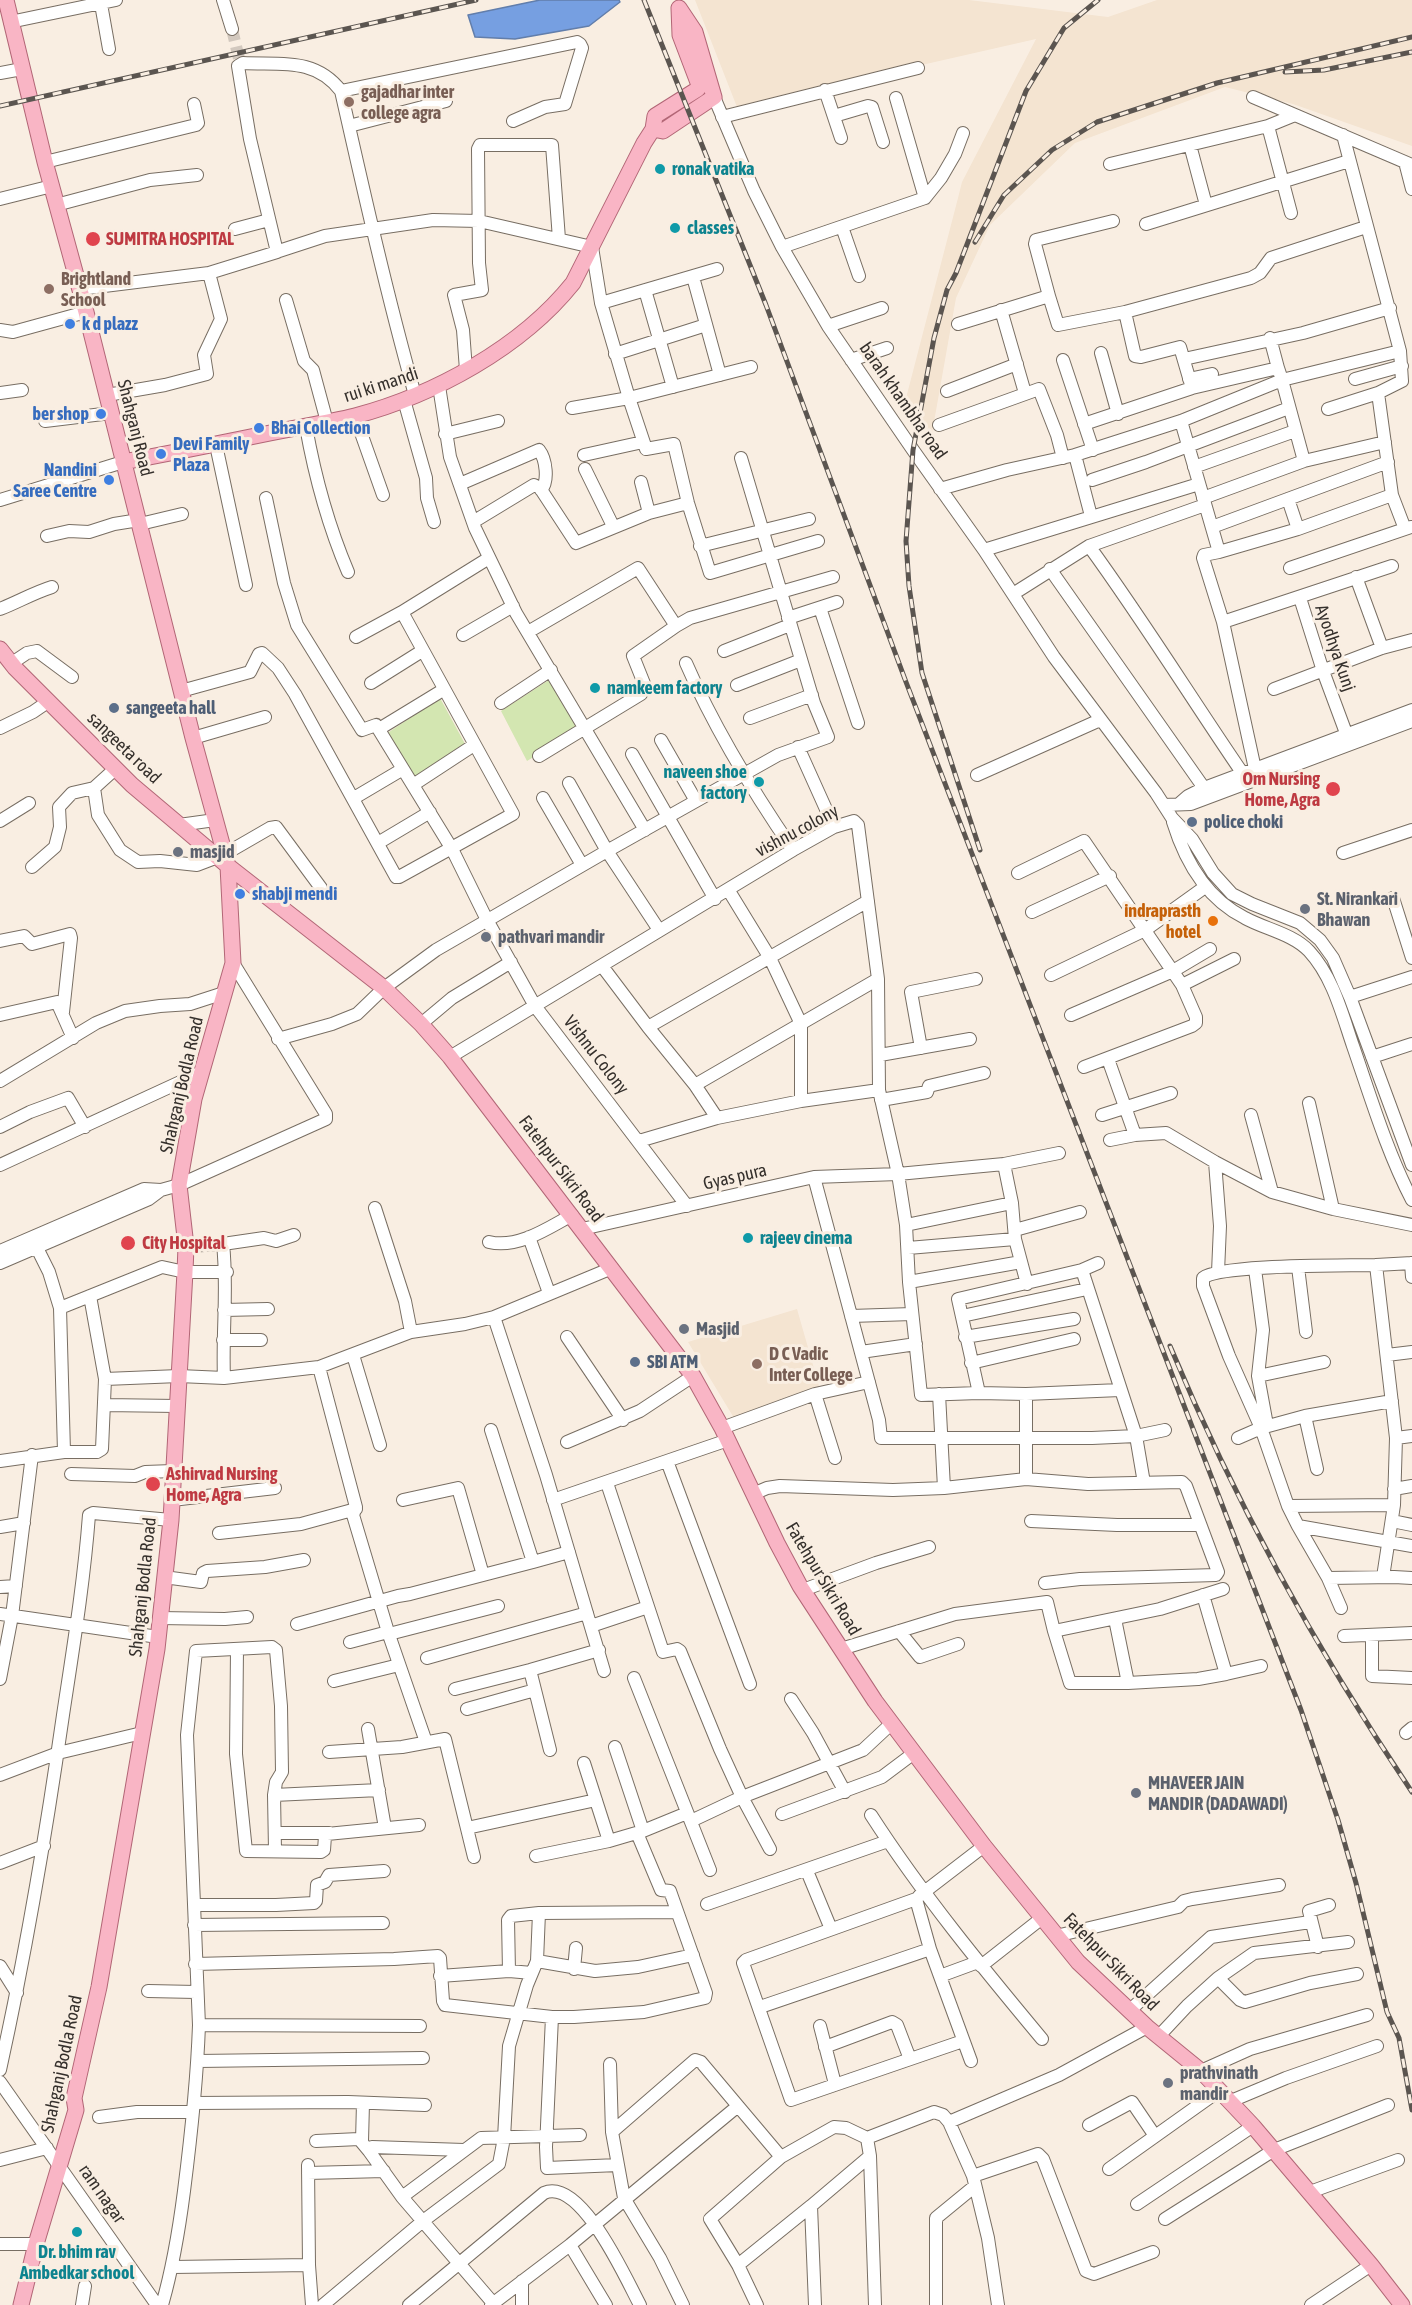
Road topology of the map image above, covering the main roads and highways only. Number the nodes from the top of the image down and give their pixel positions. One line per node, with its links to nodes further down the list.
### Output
1 (6, 0): 4 (main road, Shahganj Road)
2 (677, 4): 3 (main road); 3 (main road)
3 (653, 129): 4 (main road, rui ki mandi)
4 (123, 462): 6 (main road, Shahganj Road)
5 (0, 649): 6 (main road, sangeeta road)
6 (224, 859): 7 (main road, Shahganj Bodla Road); 10 (main road, Fatehpur Sikri Road)
7 (53, 2156): 8 (main road); 9 (main road)
8 (16, 2305)
9 (21, 2305)
10 (1402, 2305)

